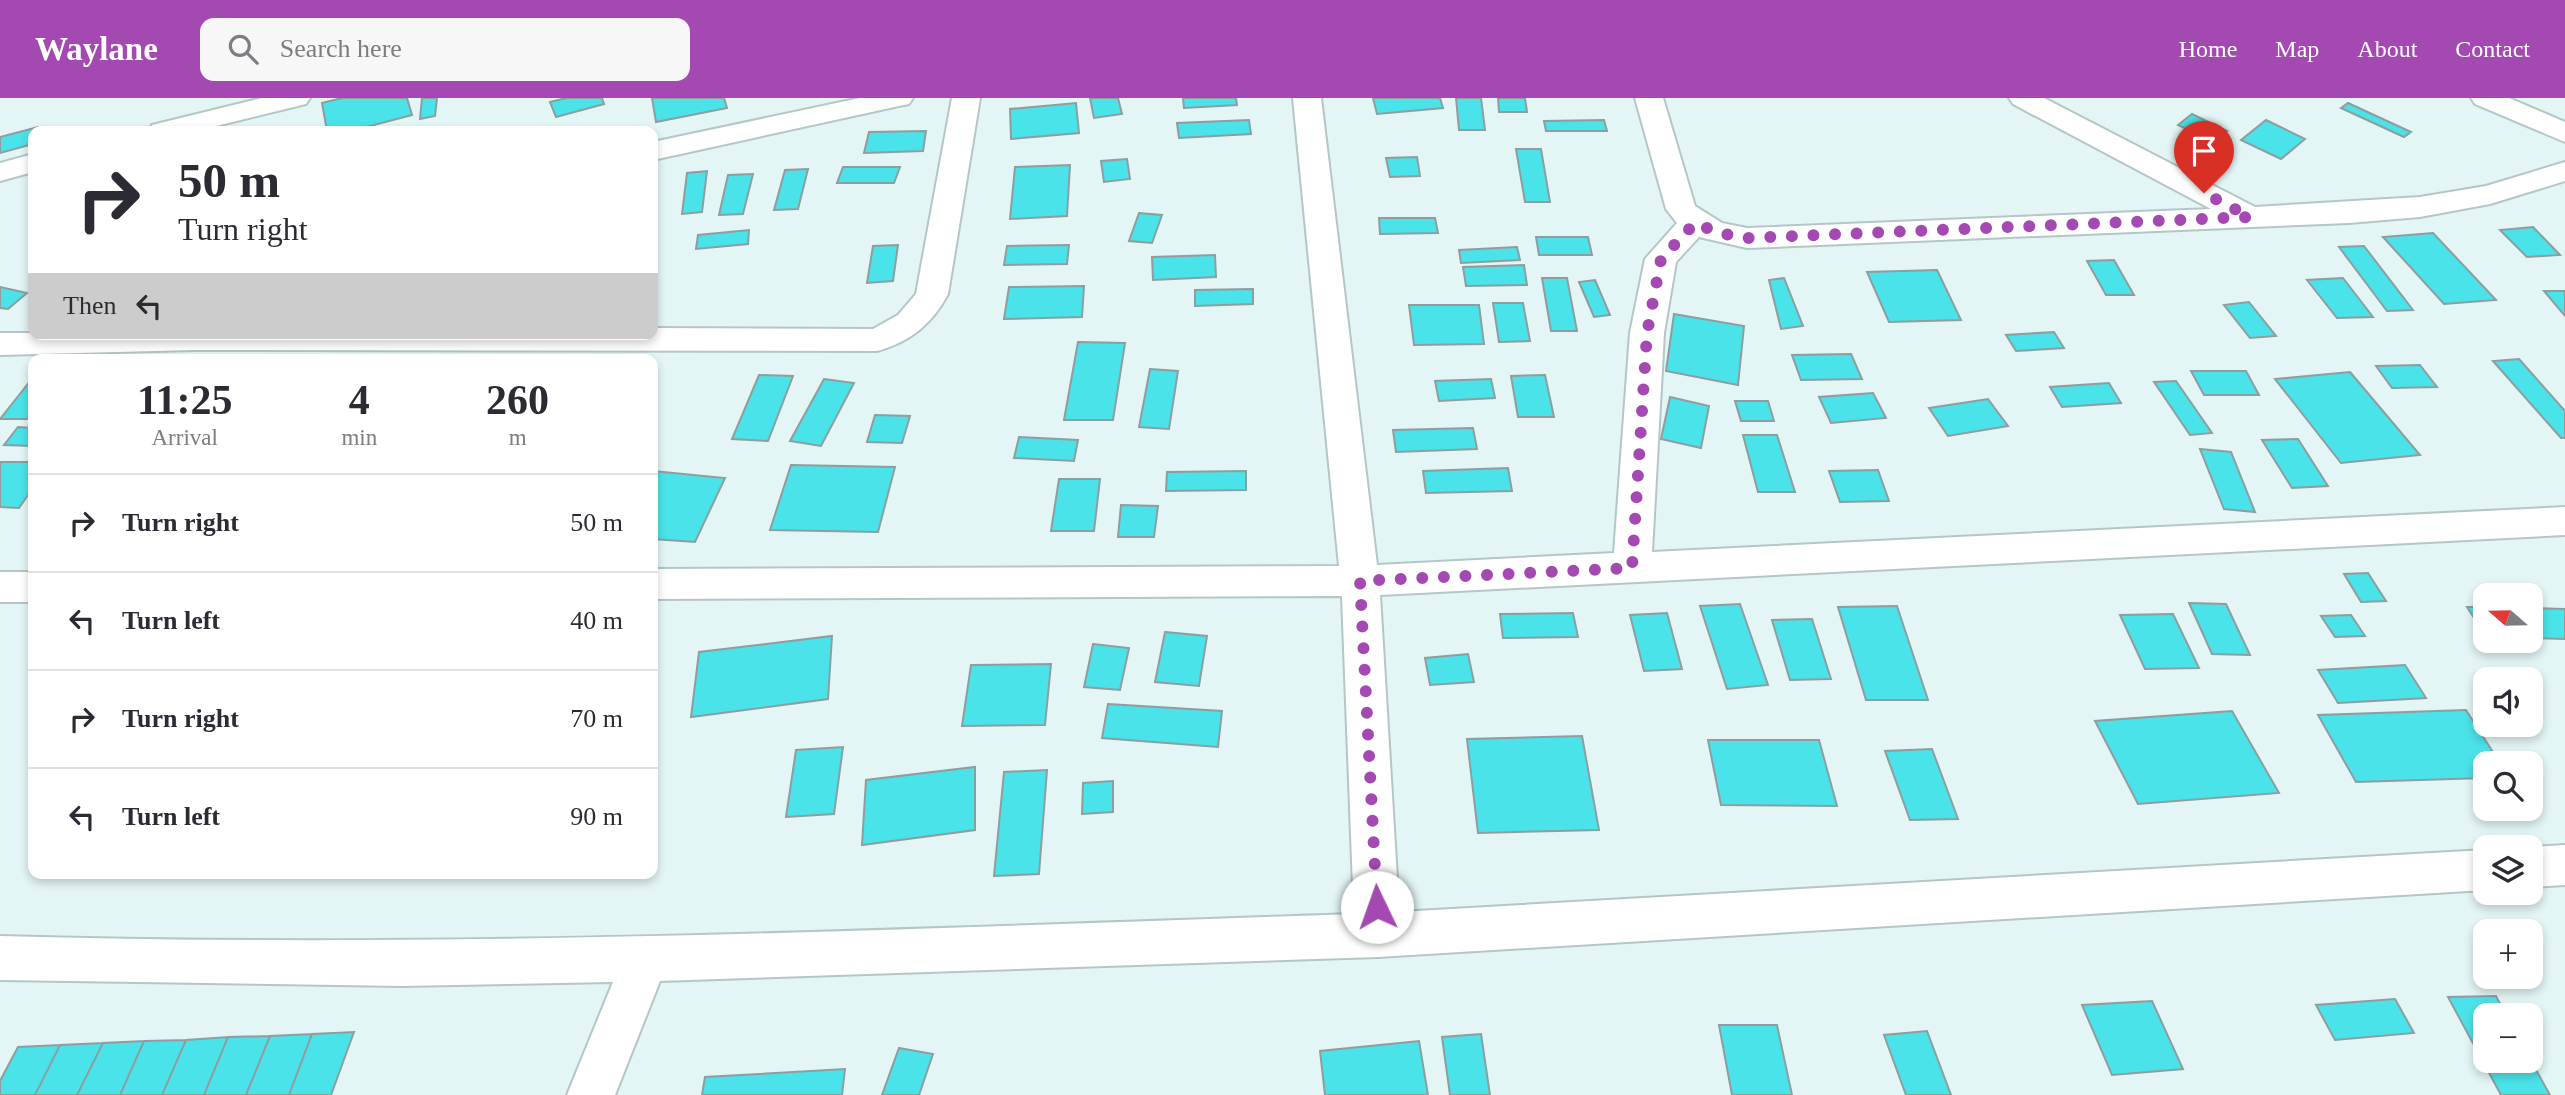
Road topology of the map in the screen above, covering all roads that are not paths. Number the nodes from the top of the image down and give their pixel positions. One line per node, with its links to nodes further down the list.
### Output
1 (296, 98): 8 (street)
2 (899, 98): 10 (street)
3 (966, 98): 16 (street)
4 (1307, 98): 21 (street)
5 (1649, 98): 15 (street)
6 (2023, 98): 14 (street)
7 (2485, 98): 9 (street)
8 (182, 126)
9 (2565, 133)
10 (658, 150)
11 (28, 164): 13 (street)
12 (2565, 171): 14 (street)
13 (0, 172)
14 (2250, 217): 15 (street)
15 (1695, 223): 20 (street)
16 (658, 339)
17 (112, 340): 18 (street)
18 (0, 344)
19 (2565, 521): 20 (street)
20 (1632, 568): 21 (street)
21 (1360, 581): 22 (street); 26 (street)
22 (658, 584)
23 (0, 587): 24 (street)
24 (28, 587)
25 (2473, 871): 26 (street)
26 (1378, 934): 28 (street)
27 (0, 958): 28 (street)
28 (645, 959): 29 (street)
29 (591, 1095)

